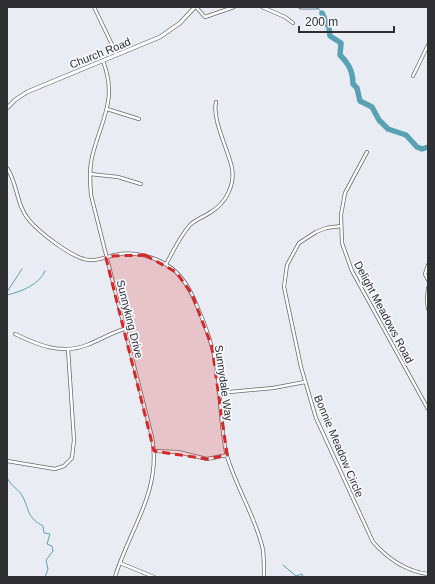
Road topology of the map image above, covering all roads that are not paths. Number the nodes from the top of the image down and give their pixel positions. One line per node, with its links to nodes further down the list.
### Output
1 (94, 7): 10 (street)
2 (195, 7): 3 (street, Church Road); 10 (street, Church Road)
3 (234, 7)
4 (262, 7): 8 (street)
5 (301, 7): 6 (main road)
6 (313, 7): 7 (main road)
7 (316, 7)
8 (293, 23)
9 (428, 45): 12 (street)
10 (117, 56): 11 (street, Church Road)
11 (103, 61): 14 (street, Church Road); 15 (street, Sunnyking Drive)
12 (413, 76)
13 (216, 102): 23 (street)
14 (7, 108)
15 (107, 109): 16 (street); 19 (street, Sunnyking Drive)
16 (139, 119)
17 (367, 152): 21 (street, Delight Meadows Road)
18 (7, 168): 22 (street, Sunnydale Way)
19 (90, 174): 20 (street); 22 (street, Sunnyking Drive)
20 (141, 184)
21 (341, 226): 31 (street, Bonnie Meadow Circle); 33 (street, Delight Meadows Road)
22 (106, 258): 23 (street, Sunnydale Way); 28 (street, Sunnyking Drive)
23 (166, 264): 32 (street, Sunnydale Way)
24 (428, 265): 25 (street)
25 (428, 280)
26 (428, 288): 27 (street)
27 (428, 309)
28 (124, 329): 30 (street); 34 (street, Sunnyking Drive)
29 (15, 334): 30 (street)
30 (68, 349): 36 (street)
31 (305, 382): 32 (street); 38 (street, Bonnie Meadow Circle)
32 (219, 393): 35 (street, Sunnydale Way)
33 (428, 409)
34 (154, 451): 35 (street); 37 (street, Sunnyking Drive)
35 (227, 455): 41 (street, Sunnydale Way)
36 (7, 461)
37 (120, 563): 39 (street, Sunnyking Drive); 40 (street)
38 (428, 574)
39 (115, 577)
40 (154, 577)
41 (264, 577)

